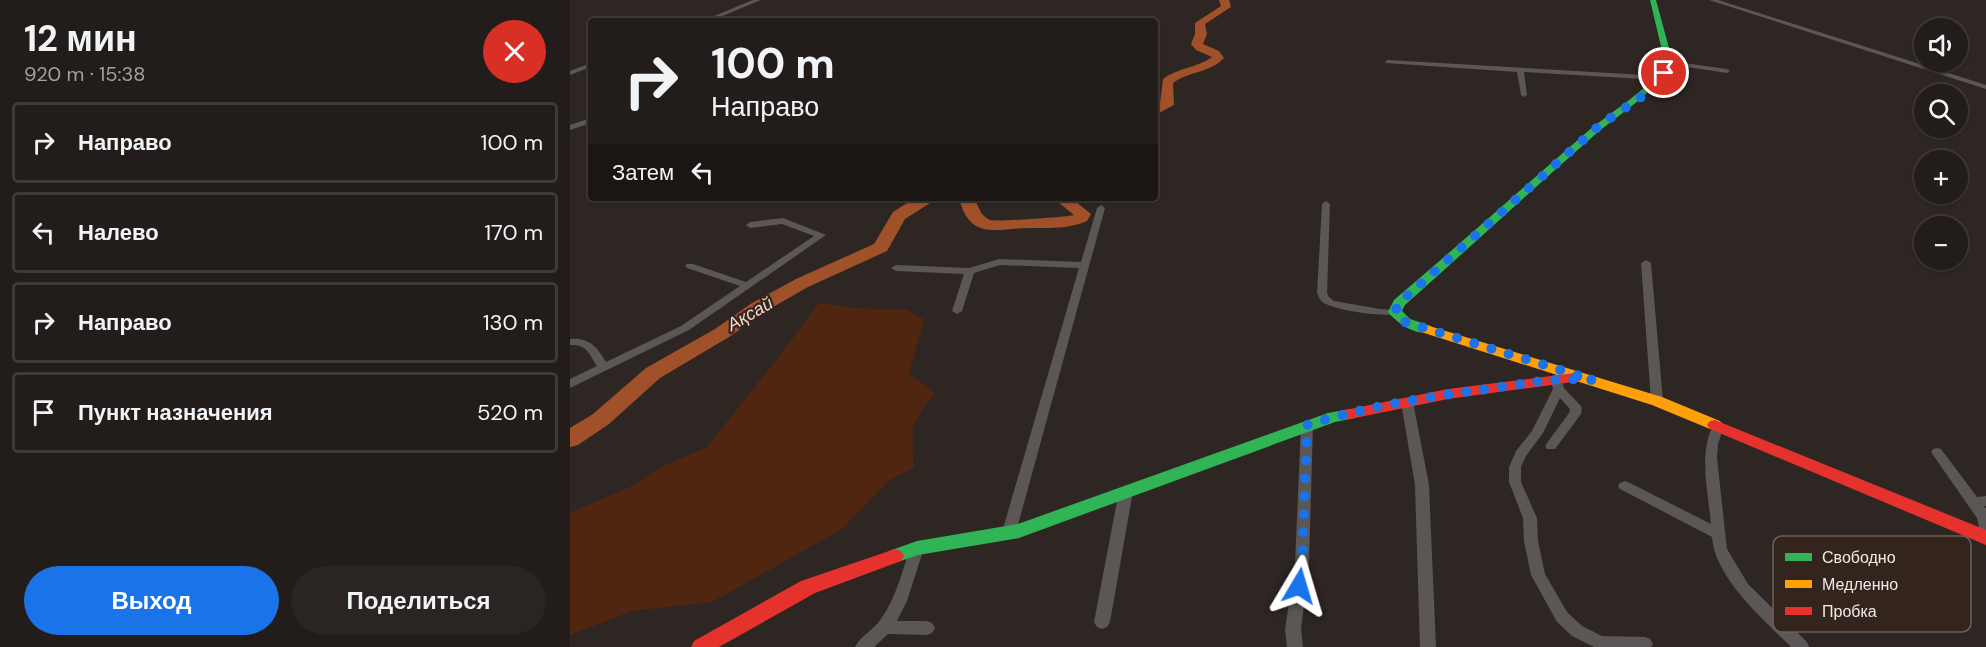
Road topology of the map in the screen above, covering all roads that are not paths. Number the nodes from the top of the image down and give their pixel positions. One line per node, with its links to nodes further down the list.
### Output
1 (758, 0): 4 (street)
2 (1653, 0): 6 (street)
3 (1712, 0): 12 (street)
4 (713, 18)
5 (1388, 62): 8 (street)
6 (1669, 63): 9 (street); 11 (street)
7 (588, 66): 10 (street)
8 (1520, 70): 11 (street); 13 (street)
9 (1727, 71)
10 (570, 73)
11 (1659, 81): 26 (street)
12 (1986, 87)
13 (1524, 95)
14 (588, 121): 15 (street)
15 (570, 128)
16 (1326, 204): 26 (street)
17 (1101, 208): 20 (street)
18 (750, 225): 24 (street)
19 (1646, 263): 32 (street)
20 (1085, 265): 23 (street); 41 (street)
21 (690, 266): 24 (street)
22 (896, 268): 23 (street)
23 (970, 271): 25 (street)
24 (747, 285): 28 (street)
25 (957, 311)
26 (1395, 312): 29 (street)
27 (570, 342): 28 (street)
28 (603, 368): 30 (street)
29 (1593, 380): 31 (street); 32 (street)
30 (570, 384)
31 (1557, 384): 33 (street); 36 (street); 50 (street)
32 (1657, 401): 35 (street)
33 (1407, 402): 34 (street); 54 (street)
34 (1307, 425): 39 (street); 53 (street)
35 (1719, 426): 42 (street); 43 (street)
36 (1551, 446)
37 (1937, 452): 40 (street)
38 (1625, 486): 42 (street)
39 (1126, 492): 41 (street); 46 (street)
40 (1980, 502): 43 (street)
41 (1009, 532): 44 (street)
42 (1718, 534): 45 (street)
43 (1984, 537)
44 (917, 548): 47 (street); 51 (street)
45 (1773, 619)
46 (1102, 622)
47 (885, 627): 48 (street); 52 (street)
48 (927, 628)
49 (1786, 632): 55 (street)
50 (1645, 644)
51 (701, 647)
52 (863, 647)
53 (1294, 647)
54 (1428, 647)
55 (1801, 647)

